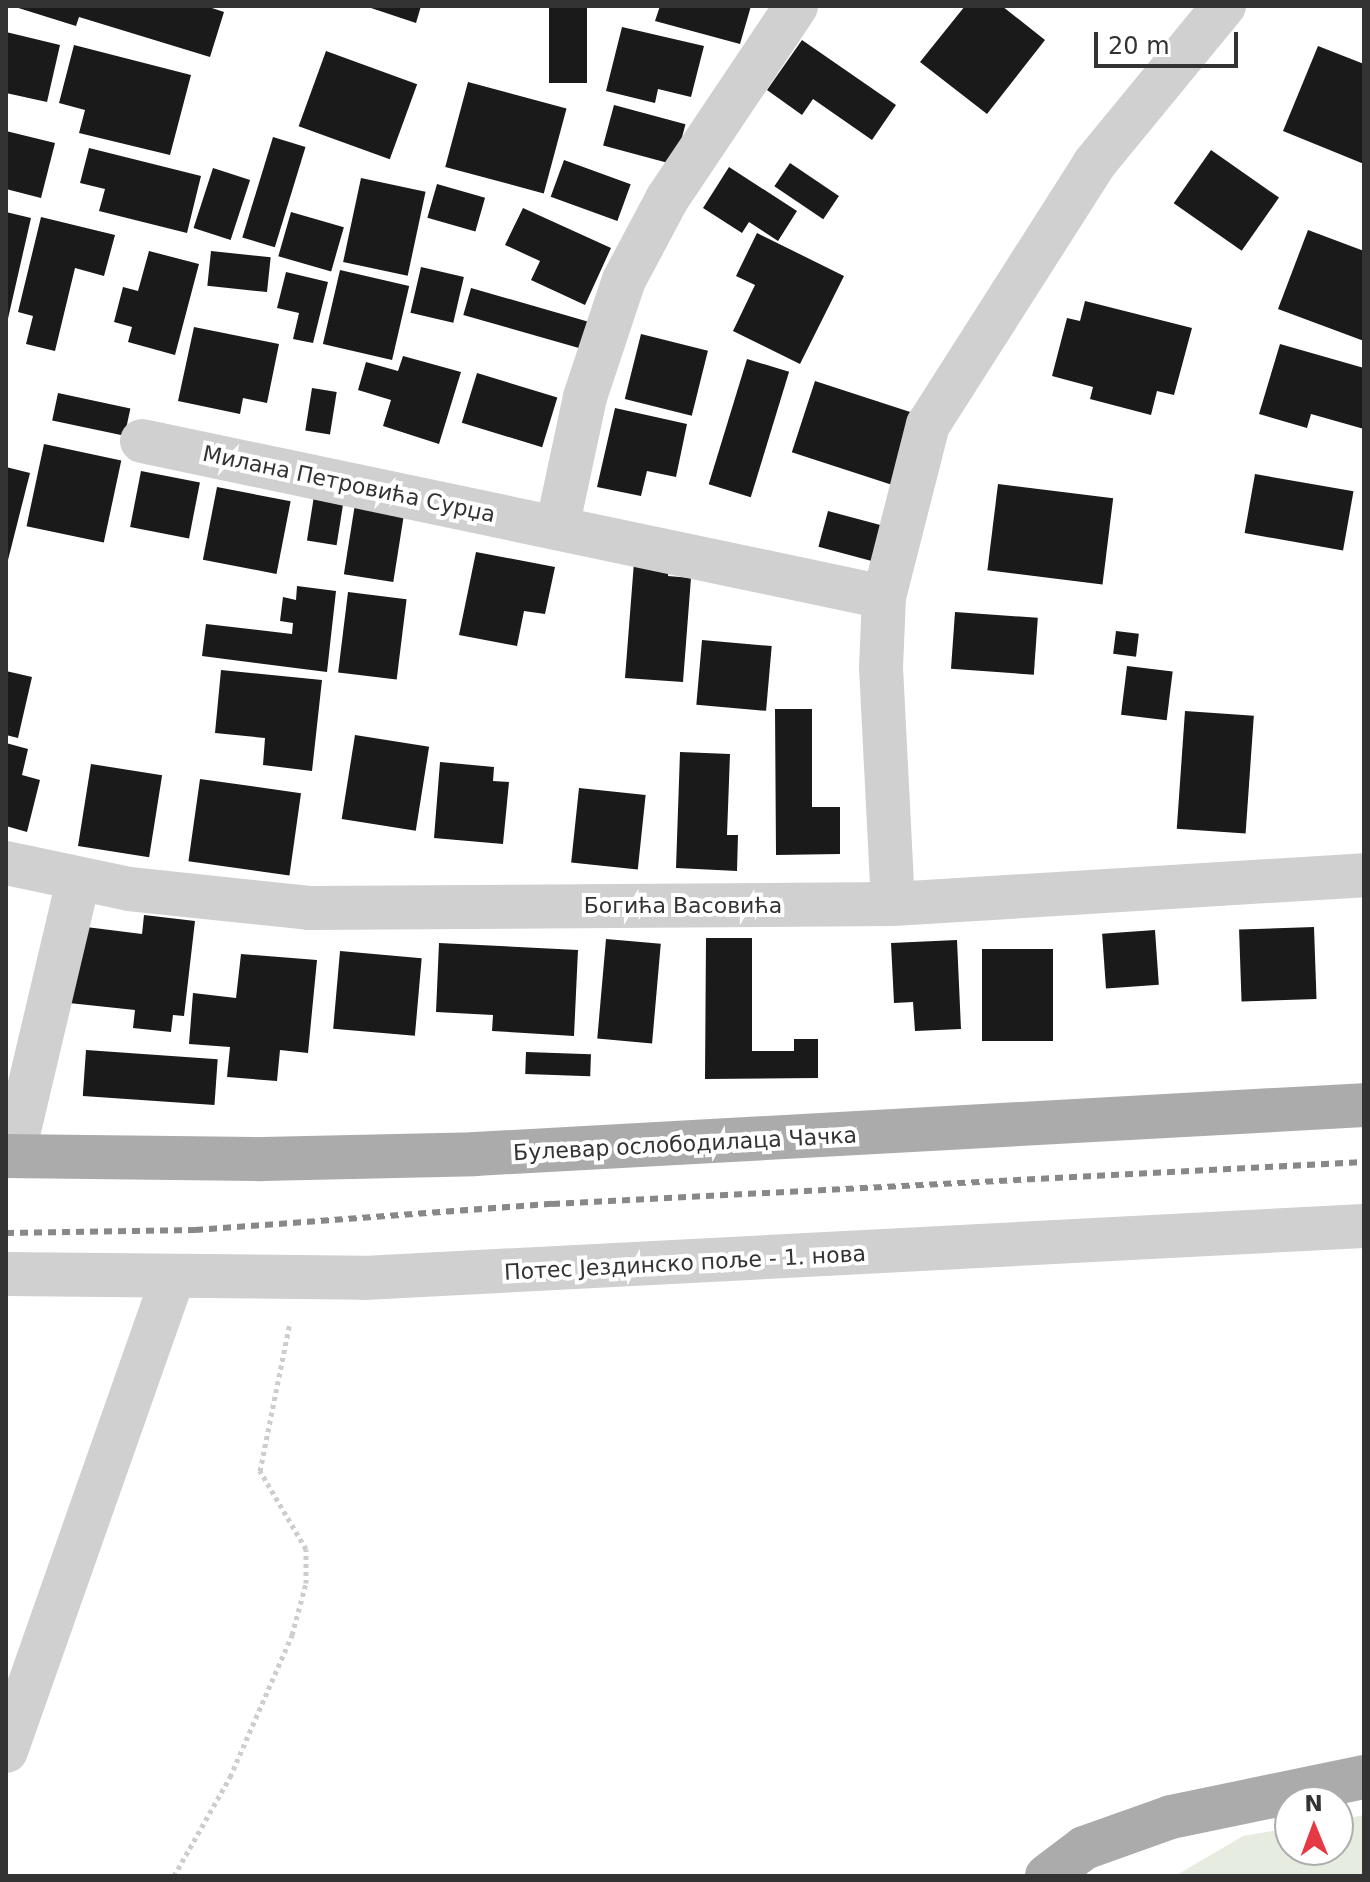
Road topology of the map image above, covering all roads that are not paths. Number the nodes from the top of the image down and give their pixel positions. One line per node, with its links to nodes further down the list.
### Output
1 (796, 6): 4 (street)
2 (1224, 6): 5 (street)
3 (142, 441): 4 (street, Милана Петровића Сурџа)
4 (557, 528): 5 (street, Милана Петровића Сурџа)
5 (884, 597): 9 (street)
6 (6, 863): 8 (street, Богића Васовића)
7 (1364, 875): 9 (street, Богића Васовића)
8 (78, 881): 9 (street, Богића Васовића); 11 (street)
9 (893, 904)
10 (1364, 1105): 11 (main road, Булевар ослободилаца Чачка)
11 (9, 1156)
12 (1364, 1226): 14 (street, Потес Јездинско поље - 1. нова)
13 (6, 1274): 14 (street, Потес Јездинско поље - 1. нова)
14 (173, 1277): 15 (street)
15 (6, 1751)
16 (1364, 1777): 17 (main road)
17 (1047, 1876)

